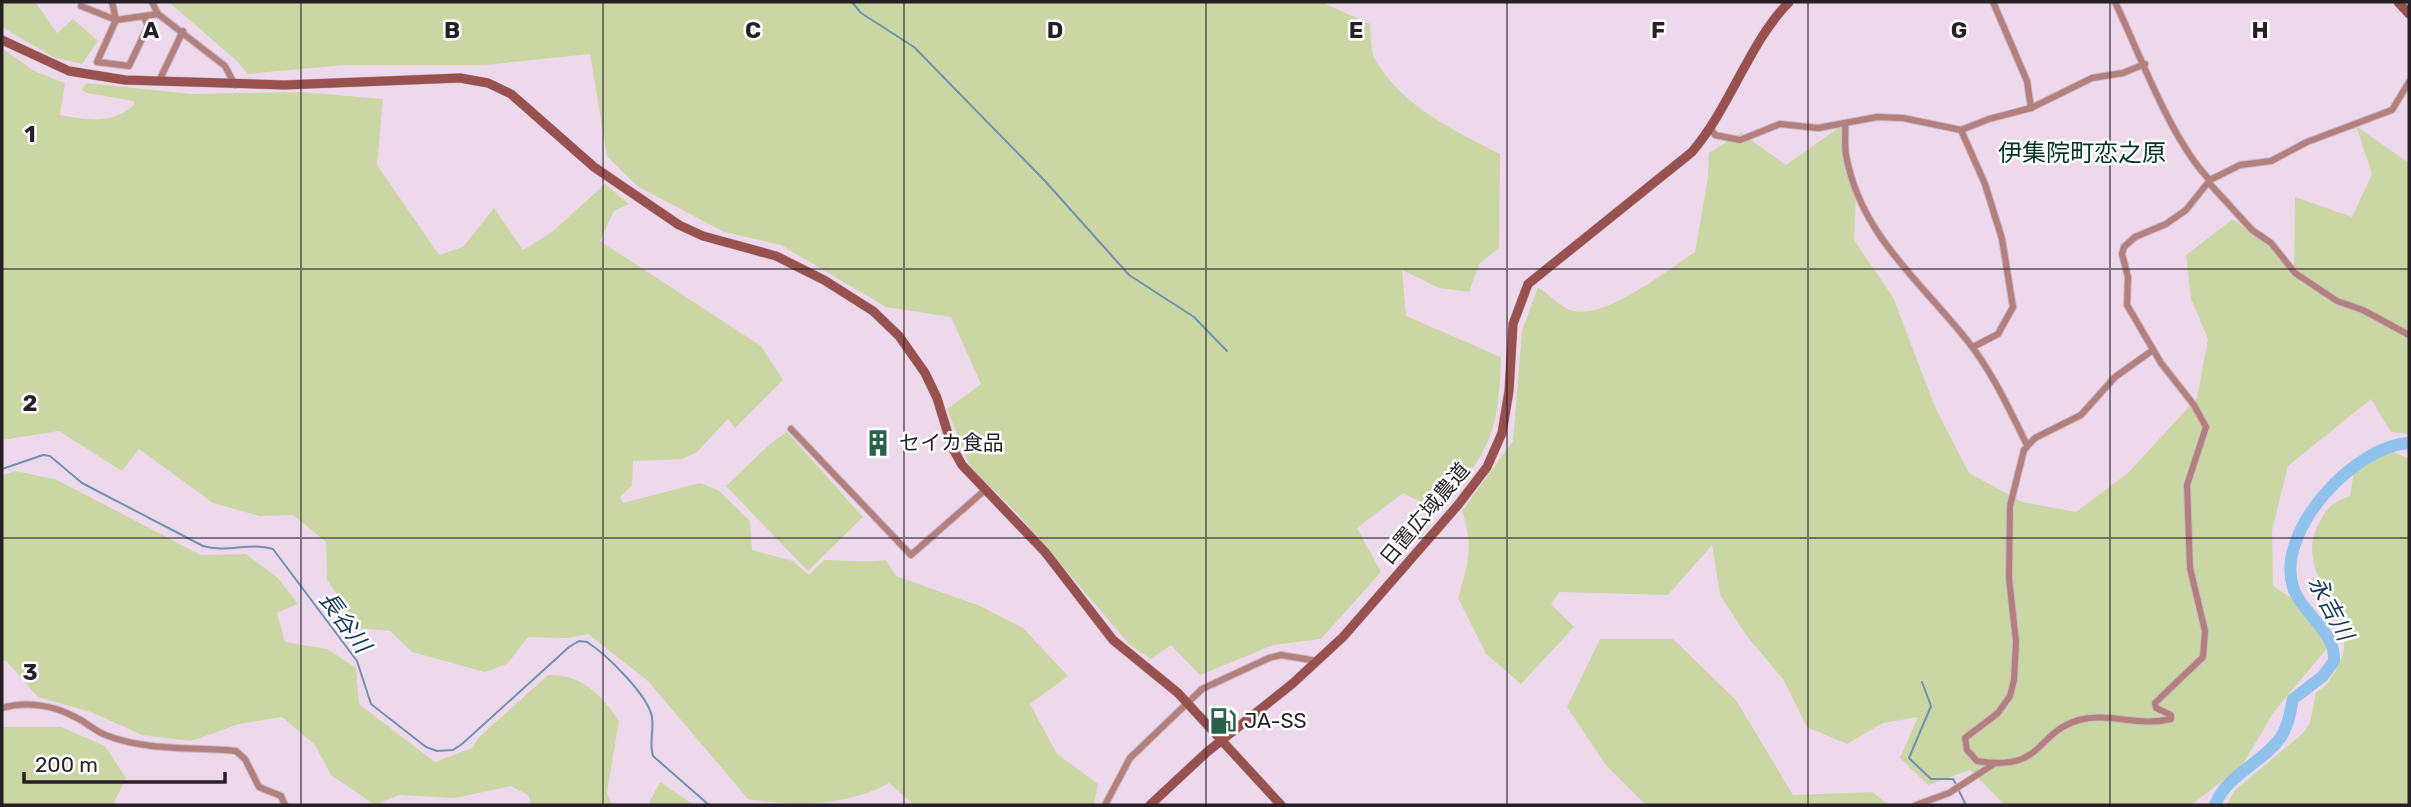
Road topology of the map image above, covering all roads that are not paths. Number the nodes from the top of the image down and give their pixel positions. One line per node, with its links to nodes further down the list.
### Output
1 (112, 2): 11 (street)
2 (152, 2): 8 (street)
3 (1789, 2): 20 (street, 日置広域農道)
4 (1993, 2): 18 (street)
5 (2115, 2): 14 (street)
6 (2398, 2): 9 (street)
7 (81, 6): 11 (street)
8 (158, 14): 10 (street); 12 (street)
9 (2409, 14)
10 (144, 17): 11 (street); 11 (street)
11 (116, 20)
12 (183, 31): 15 (street); 17 (street)
13 (2, 40): 15 (street)
14 (2144, 64): 18 (street); 22 (street)
15 (159, 81): 17 (street)
16 (2409, 82): 22 (street)
17 (235, 85): 28 (street)
18 (2031, 108): 21 (street)
19 (1845, 123): 20 (street); 21 (street); 24 (street)
20 (1711, 129): 29 (street, 日置広域農道)
21 (1961, 130): 24 (street)
22 (2210, 182): 23 (street); 25 (street)
23 (2409, 335)
24 (1973, 347): 27 (street)
25 (2153, 350): 27 (street); 33 (street)
26 (791, 429): 28 (street)
27 (2027, 445): 33 (street)
28 (985, 490): 30 (street)
29 (1317, 661): 30 (street); 32 (street, 日置広域農道)
30 (1188, 703): 32 (street); 35 (street)
31 (2, 708): 34 (street)
32 (1221, 740): 36 (street, 日置広域農道); 37 (street)
33 (1994, 764): 38 (street)
34 (285, 805)
35 (1105, 805)
36 (1150, 805)
37 (1281, 805)
38 (1916, 805)

